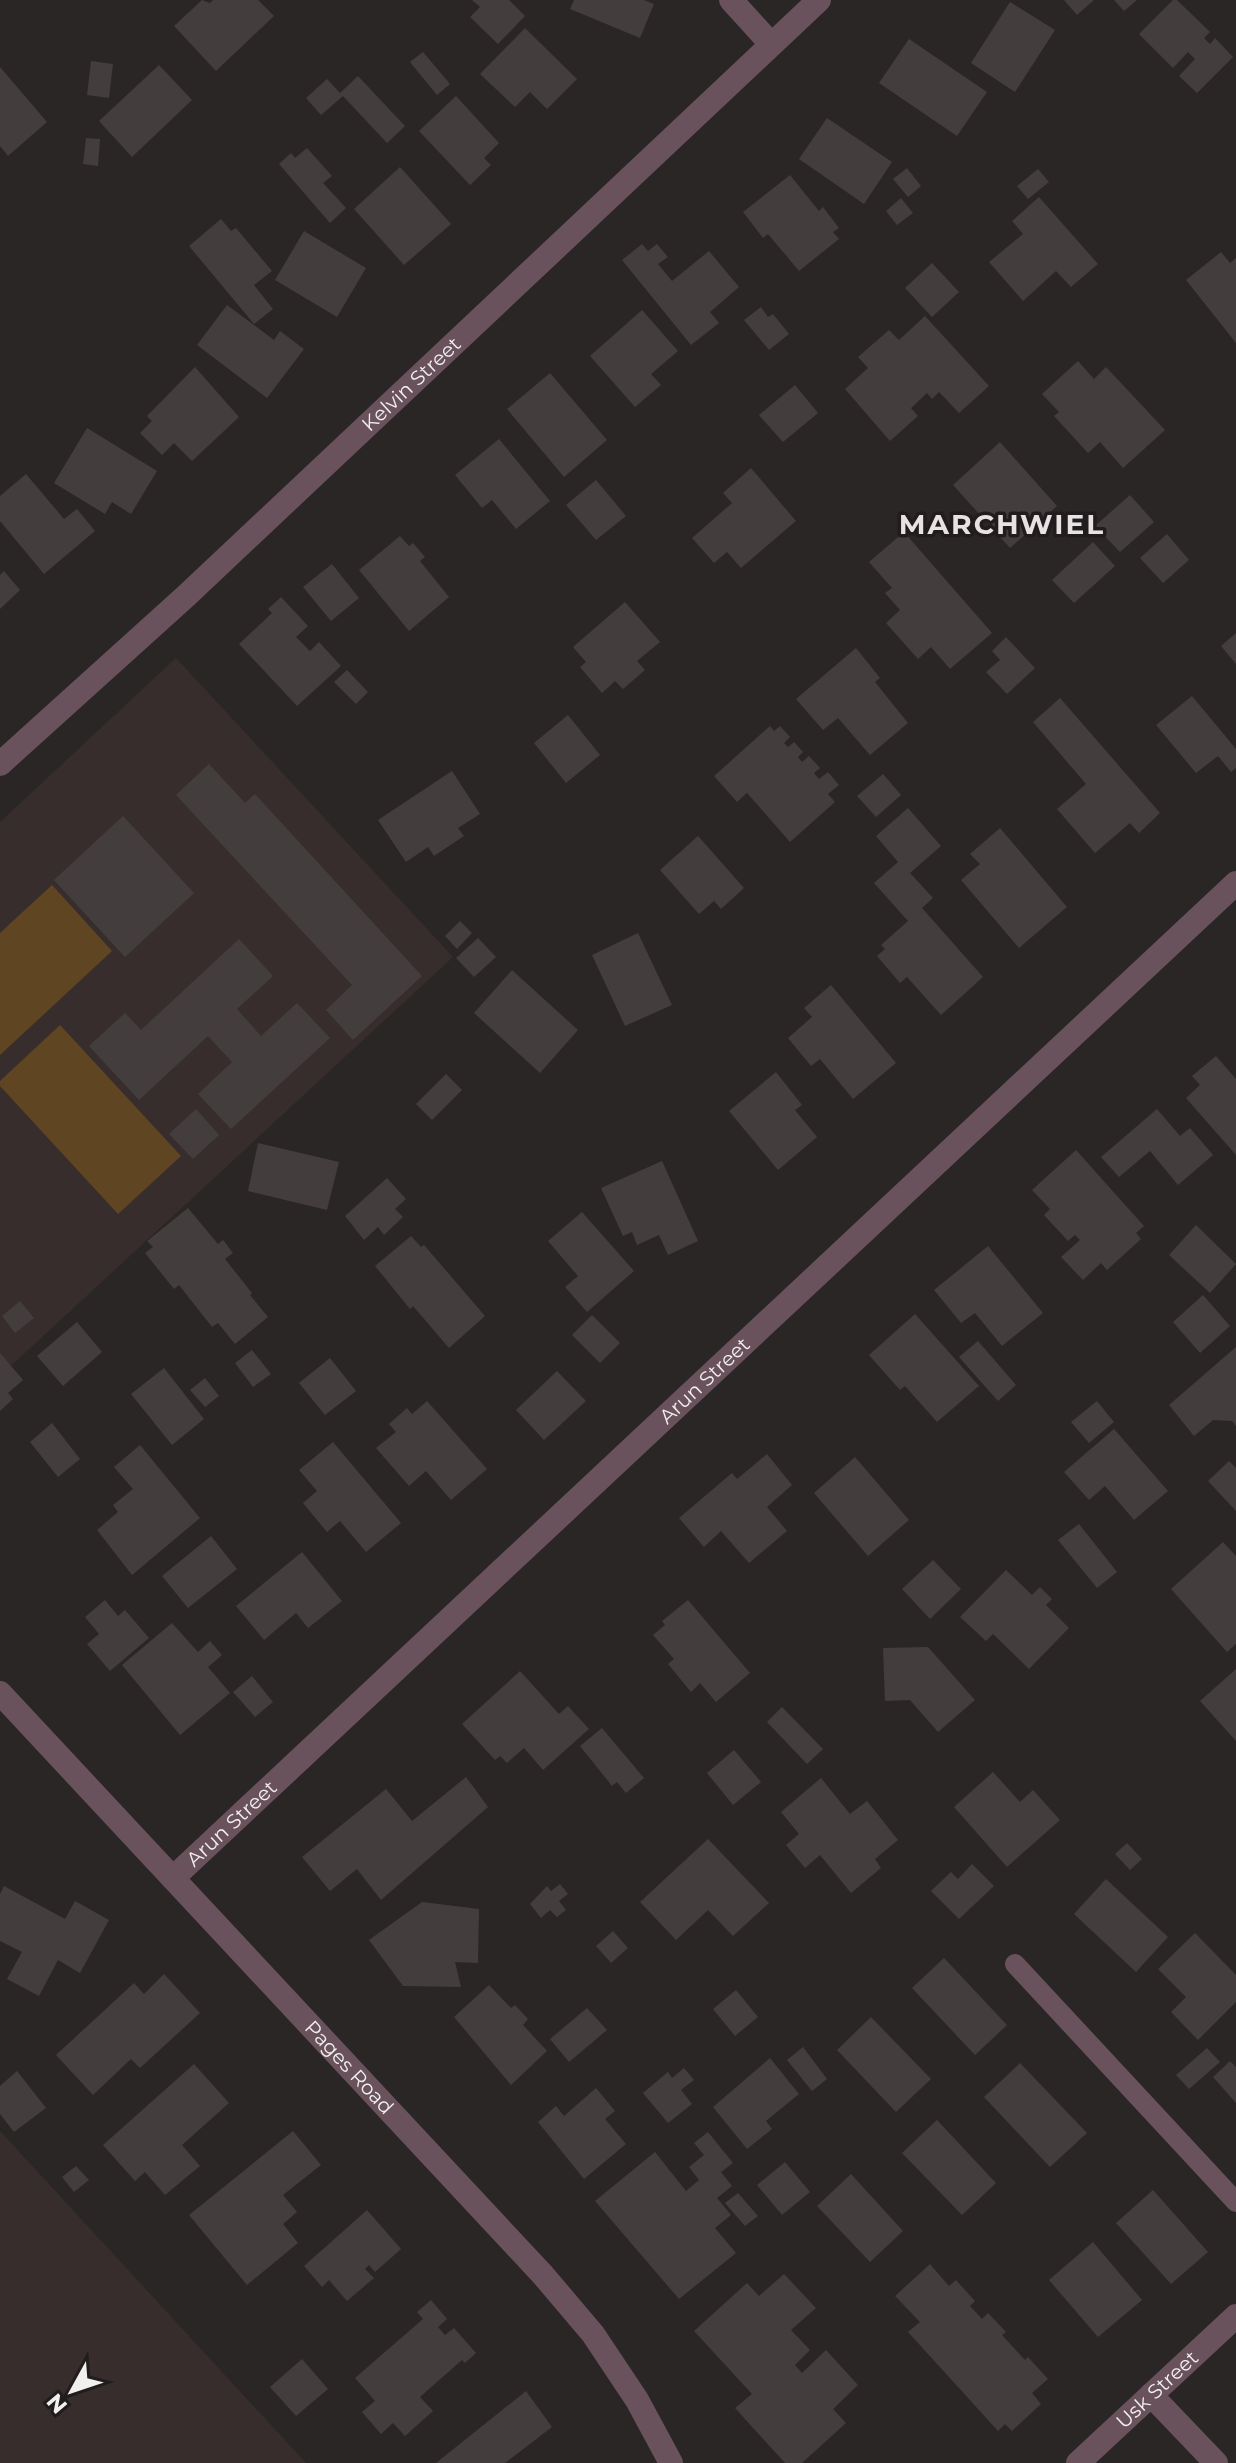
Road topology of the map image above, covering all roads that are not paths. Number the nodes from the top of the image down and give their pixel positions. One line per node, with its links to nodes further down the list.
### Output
1 (731, 0): 3 (street)
2 (819, 0): 3 (street, Kelvin Street)
3 (771, 44): 4 (street, Kelvin Street)
4 (0, 764)
5 (1236, 883): 7 (street, Arun Street)
6 (0, 1693): 7 (street, Pages Road)
7 (173, 1878): 12 (street, Pages Road)
8 (1015, 1964): 9 (lane)
9 (1236, 2202)
10 (1236, 2316): 11 (street, Usk Street)
11 (1151, 2395): 13 (street, Usk Street); 14 (street)
12 (671, 2463)
13 (1078, 2463)
14 (1216, 2463)

